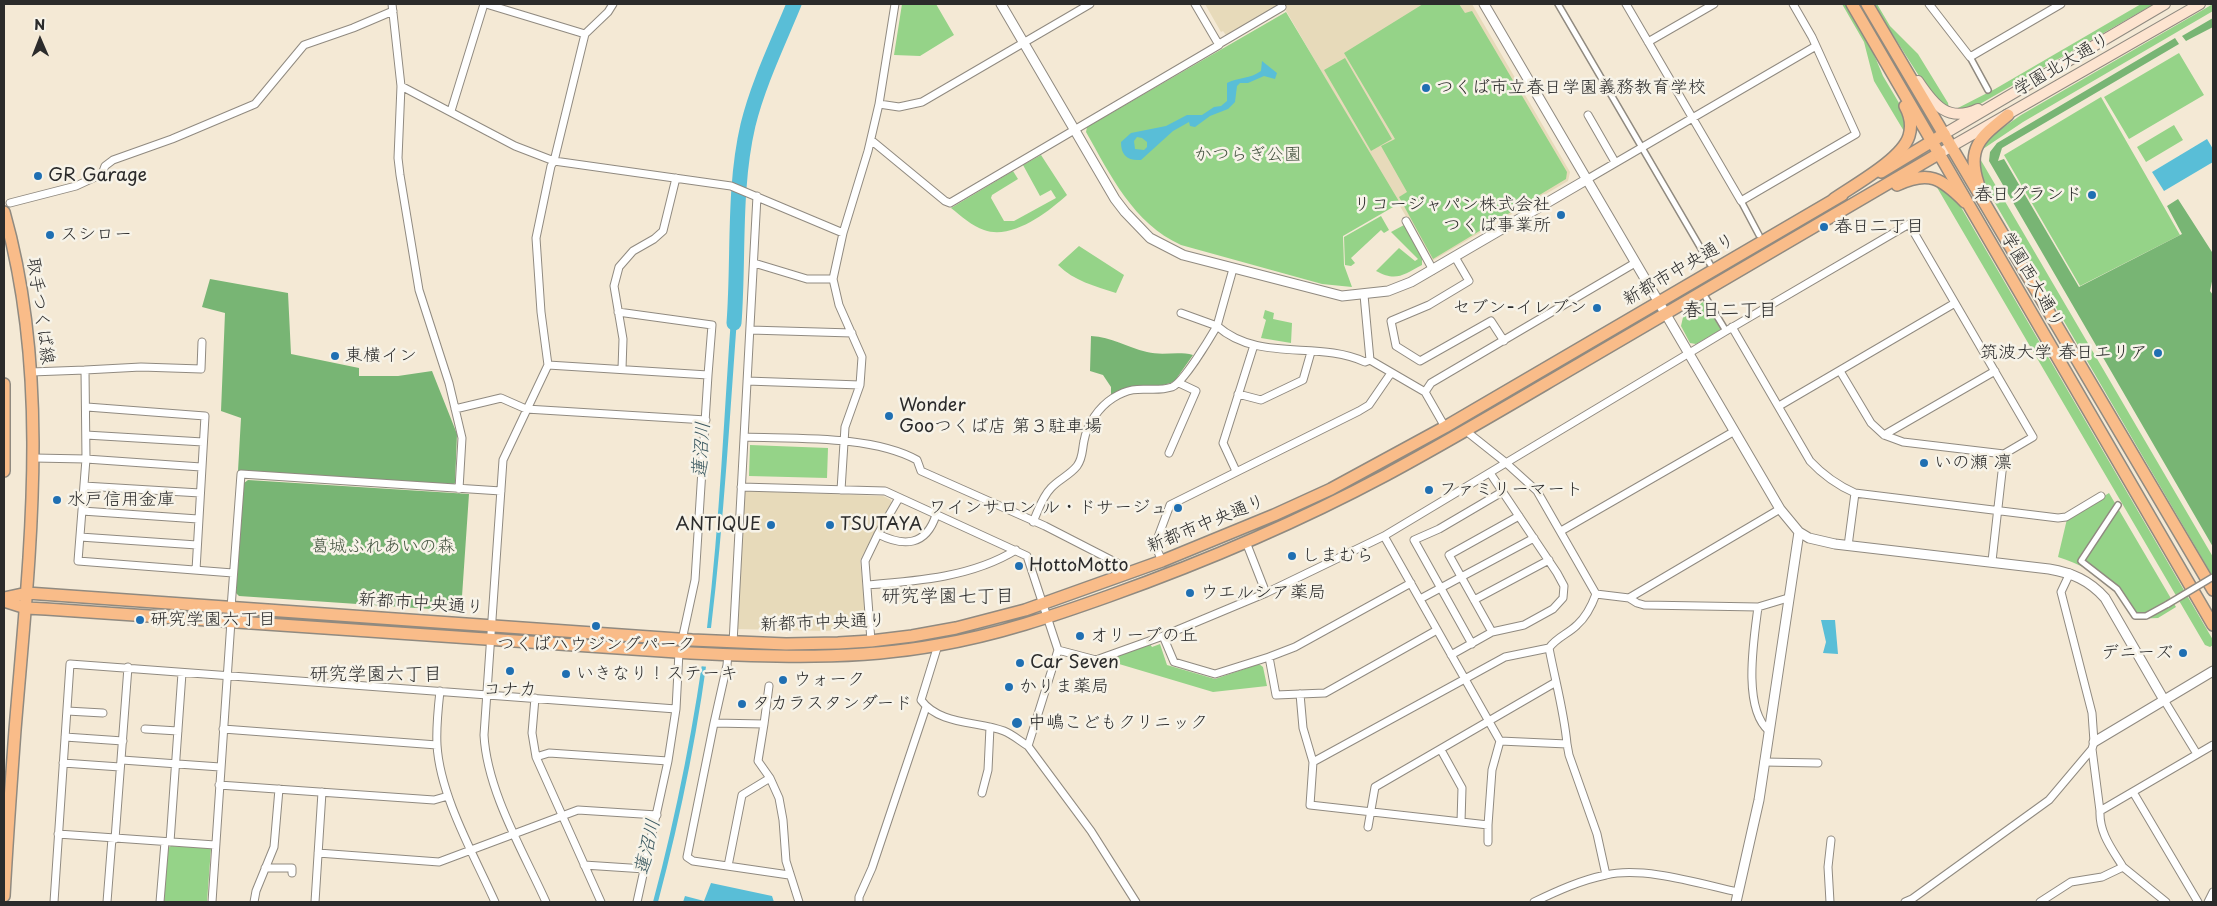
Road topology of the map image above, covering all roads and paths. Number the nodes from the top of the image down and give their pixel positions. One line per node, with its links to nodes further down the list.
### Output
1 (485, 4): 20 (street); 32 (street)
2 (613, 4): 20 (street)
3 (895, 4): 31 (street)
4 (1001, 4): 21 (street)
5 (1090, 4): 21 (street)
6 (1195, 4): 23 (street)
7 (1484, 4): 46 (street)
8 (1558, 4): 41 (street)
9 (1626, 4): 22 (street)
10 (1714, 4): 22 (street)
11 (1792, 4): 24 (street)
12 (1852, 4): 27 (main road, 学園西大通り)
13 (1867, 4): 25 (main road, 学園西大通り)
14 (1929, 4): 26 (street)
15 (2061, 4): 26 (street)
16 (2164, 4): 30 (main road, 学園北大通り)
17 (2200, 4): 34 (main road, 学園北大通り)
18 (393, 7): 28 (street); 51 (street)
19 (1282, 7): 23 (street)
20 (585, 34): 43 (street)
21 (1024, 42): 31 (street); 36 (street)
22 (1648, 42): 35 (street)
23 (1219, 44): 36 (street)
24 (1816, 46): 35 (street); 49 (street)
25 (1896, 54): 30 (main road); 37 (main road, 学園西大通り)
26 (1970, 57): 29 (street)
27 (1884, 59): 39 (main road, 学園西大通り); 48 (main road)
28 (402, 86): 32 (street); 98 (street)
29 (1988, 90)
30 (2000, 100): 37 (main road, 学園北大通り)
31 (879, 104): 38 (street)
32 (451, 111): 43 (street)
33 (1588, 115): 44 (street)
34 (2008, 115): 40 (main road, 学園北大通り); 50 (main road)
35 (1692, 117): 41 (street); 49 (street)
36 (1075, 130): 38 (street); 61 (street)
37 (1944, 134): 39 (main road, 新都市中央通り); 40 (main road, 学園西大通り)
38 (871, 140): 55 (street)
39 (1932, 141): 42 (main road, 学園西大通り); 48 (main road, 新都市中央通り)
40 (1951, 146): 42 (main road, 学園北大通り); 50 (main road, 学園西大通り)
41 (1640, 148): 44 (street); 60 (street)
42 (1940, 153): 52 (main road, 学園西大通り); 53 (main road, 新都市中央通り)
43 (554, 161): 45 (street); 81 (street)
44 (1615, 162): 46 (street)
45 (676, 178): 47 (street); 68 (street)
46 (1586, 180): 57 (street); 59 (street)
47 (757, 196): 55 (street); 58 (street)
48 (1834, 199): 66 (main road, 新都市中央通り)
49 (1741, 201): 56 (street)
50 (1985, 203): 157 (main road, 学園西大通り)
51 (7, 208): 85 (main road, 取手つくば線)
52 (1970, 208): 53 (main road); 172 (main road, 学園西大通り)
53 (1840, 211): 70 (main road, 新都市中央通り)
54 (1406, 221): 62 (street)
55 (843, 233): 63 (street)
56 (1759, 235)
57 (1455, 257): 62 (street); 75 (street)
58 (754, 263): 63 (street); 73 (street)
59 (1635, 263): 66 (street); 75 (street)
60 (1710, 264)
61 (1233, 268): 64 (street); 71 (street)
62 (1433, 270): 64 (street)
63 (833, 279): 74 (street)
64 (1364, 295): 80 (street)
65 (1706, 298): 72 (street)
66 (1658, 303): 70 (street); 100 (main road, 新都市中央通り)
67 (1955, 303): 72 (street); 84 (street); 86 (street)
68 (618, 312): 82 (street); 88 (street)
69 (1181, 313): 71 (street)
70 (1665, 314): 79 (street); 101 (main road, 新都市中央通り)
71 (1217, 326): 77 (street); 90 (street)
72 (1729, 329): 79 (street); 95 (street)
73 (750, 330): 74 (street); 89 (street)
74 (852, 333): 92 (street)
75 (1504, 341): 93 (street)
76 (202, 342): 83 (street)
77 (1254, 345): 78 (street); 94 (street)
78 (1311, 352): 80 (street); 94 (street)
79 (1688, 354): 102 (street); 112 (street)
80 (1370, 360): 87 (street)
81 (548, 365): 82 (street); 97 (street)
82 (622, 369): 88 (street)
83 (85, 370): 85 (street); 96 (street)
84 (1840, 371): 95 (street); 104 (street)
85 (31, 372): 110 (main road, 取手つくば線)
86 (1995, 372): 104 (street); 109 (street)
87 (1391, 373): 93 (street); 115 (street)
88 (708, 375): 99 (street)
89 (747, 381): 92 (street); 105 (street)
90 (1179, 383): 108 (street); 134 (street)
91 (4, 384): 114 (main road)
92 (860, 384): 106 (street)
93 (1424, 392): 100 (street)
94 (1238, 394): 115 (street)
95 (1779, 406): 124 (street)
96 (87, 408): 103 (street); 107 (street)
97 (526, 409): 98 (street); 99 (street); 121 (street)
98 (455, 410): 119 (street)
99 (706, 420): 178 (street)
100 (1445, 427): 146 (main road, 新都市中央通り)
101 (1466, 430): 112 (street); 141 (main road, 新都市中央通り)
102 (1734, 432): 128 (street); 135 (street)
103 (86, 435): 107 (street); 111 (street)
104 (1884, 435): 109 (street)
105 (744, 437): 106 (street); 118 (street)
106 (843, 441): 120 (street); 134 (street)
107 (204, 442): 113 (street)
108 (1169, 453)
109 (2004, 454): 130 (street)
110 (34, 458): 111 (street); 158 (main road, 取手つくば線)
111 (86, 459): 113 (street); 117 (street)
112 (1505, 462): 116 (street); 135 (street)
113 (202, 467): 123 (street)
114 (4, 471)
115 (1236, 471): 146 (street)
116 (1490, 473): 122 (street); 138 (street)
117 (84, 486): 123 (street); 129 (street)
118 (741, 487): 120 (street); 180 (street)
119 (459, 489): 121 (street); 149 (street)
120 (841, 490): 126 (street)
121 (501, 491): 173 (street)
122 (1502, 492): 132 (street); 156 (street)
123 (200, 493): 133 (street)
124 (1855, 493): 130 (street); 143 (street)
125 (2100, 496): 130 (street)
126 (899, 498): 131 (street); 137 (street)
127 (2118, 504): 153 (street, bridge)
128 (1780, 509): 136 (street); 161 (street)
129 (82, 511): 133 (street); 139 (street)
130 (1998, 511): 147 (street)
131 (936, 515): 137 (street); 144 (street)
132 (1520, 516): 140 (street); 152 (street)
133 (198, 519): 142 (street)
134 (1033, 522): 151 (street)
135 (1561, 531): 160 (street)
136 (1798, 532): 143 (street); 162 (street)
137 (878, 534): 155 (street)
138 (1384, 536): 154 (street); 159 (street)
139 (80, 537): 142 (street); 148 (street)
140 (1534, 538): 145 (street); 152 (street)
141 (1246, 542): 159 (street); 170 (main road, 新都市中央通り)
142 (197, 545): 148 (street)
143 (1848, 546): 147 (street)
144 (1016, 550): 155 (street); 166 (street)
145 (1549, 560): 165 (street); 175 (street)
146 (1162, 561): 151 (main road, 新都市中央通り)
147 (1992, 561): 150 (street)
148 (196, 570): 149 (street)
149 (233, 573): 169 (street)
150 (2070, 573): 200 (street); 218 (street)
151 (1124, 576): 166 (main road, 新都市中央通り)
152 (1462, 577): 156 (street); 165 (street)
153 (2213, 577)
154 (1411, 583): 163 (street); 188 (street)
155 (867, 585): 179 (street)
156 (1441, 588): 163 (street); 181 (street)
157 (2213, 590)
158 (27, 593): 164 (main road, 新都市中央通り); 168 (main road, 取手つくば線); 169 (main road, 新都市中央通り)
159 (1266, 593): 176 (street)
160 (1596, 594): 161 (street); 183 (street)
161 (1629, 598): 167 (street)
162 (1788, 598): 167 (street); 212 (street)
163 (1420, 599): 174 (street)
164 (4, 600): 168 (main road, 新都市中央通り)
165 (1474, 600): 175 (street)
166 (1042, 604): 170 (street); 179 (main road, 新都市中央通り)
167 (1758, 607): 212 (street)
168 (26, 608): 171 (main road, 新都市中央通り); 265 (main road, 取手つくば線)
169 (231, 608): 173 (main road, 新都市中央通り)
170 (1046, 618): 182 (main road, 新都市中央通り); 184 (street)
171 (231, 621): 177 (main road, 新都市中央通り); 192 (street)
172 (2213, 625)
173 (492, 626): 177 (street); 178 (main road, 新都市中央通り)
174 (1437, 630): 187 (street); 197 (street)
175 (1492, 632): 181 (street)
176 (1163, 636): 184 (street); 188 (street)
177 (491, 639): 185 (main road, 新都市中央通り); 198 (street)
178 (687, 640): 180 (main road, 新都市中央通り)
179 (871, 641): 180 (main road, 新都市中央通り)
180 (733, 642)
181 (1472, 644): 187 (street)
182 (938, 645): 186 (main road, 新都市中央通り); 201 (street)
183 (1549, 648): 193 (street); 194 (street)
184 (1058, 650): 220 (street)
185 (685, 652): 186 (main road, 新都市中央通り); 202 (street)
186 (723, 654): 206 (street)
187 (1451, 655): 193 (street)
188 (1269, 657): 197 (street)
189 (128, 667): 191 (street); 203 (street); 214 (street)
190 (2213, 671): 200 (street)
191 (182, 673): 192 (street); 211 (street)
192 (227, 676): 196 (street); 209 (street)
193 (1465, 679): 205 (street); 225 (street)
194 (1556, 682): 205 (street); 216 (street)
195 (769, 686): 207 (street)
196 (440, 691): 198 (street); 217 (street)
197 (1300, 694): 225 (street)
198 (487, 695): 199 (street); 247 (street)
199 (535, 698): 202 (street); 223 (street)
200 (2164, 700): 218 (street); 222 (street)
201 (926, 707): 208 (street); 277 (street)
202 (676, 709): 224 (street)
203 (67, 711): 204 (street); 213 (street)
204 (103, 712)
205 (1488, 721): 215 (street); 221 (street)
206 (714, 723): 207 (street); 256 (street)
207 (764, 724): 232 (street)
208 (990, 727): 220 (street); 237 (street)
209 (223, 729): 217 (street); 231 (street)
210 (145, 730): 211 (street)
211 (178, 731): 230 (street)
212 (1769, 731): 226 (street)
213 (65, 737): 214 (street); 227 (street)
214 (123, 741): 228 (street)
215 (1500, 741): 216 (street); 244 (street)
216 (1568, 744): 261 (street)
217 (437, 745): 238 (street)
218 (2093, 745): 239 (street); 282 (street)
219 (2213, 745): 222 (street)
220 (1028, 746): 278 (street)
221 (1441, 750): 240 (street); 243 (street)
222 (2197, 754): 236 (street)
223 (536, 757): 224 (street); 242 (street)
224 (668, 761): 241 (street)
225 (1313, 762): 240 (street)
226 (1764, 762): 229 (street); 263 (street)
227 (64, 763): 228 (street); 246 (street)
228 (121, 763): 230 (street); 248 (street)
229 (1818, 763)
230 (176, 764): 231 (street); 250 (street)
231 (220, 767): 233 (street)
232 (770, 778): 256 (street); 262 (street)
233 (219, 785): 234 (street); 252 (street)
234 (279, 789): 235 (street); 258 (street)
235 (322, 792): 238 (street); 254 (street)
236 (2133, 792): 239 (street); 285 (street)
237 (982, 793)
238 (448, 796): 253 (street)
239 (2100, 811): 257 (street)
240 (1371, 813): 243 (street); 245 (street)
241 (657, 815): 242 (street); 259 (street)
242 (562, 816): 247 (street); 255 (street)
243 (1461, 822): 244 (street)
244 (1488, 825): 251 (street)
245 (1368, 827)
246 (58, 834): 248 (street); 266 (street)
247 (515, 834): 253 (street); 273 (street)
248 (114, 838): 250 (street); 267 (street)
249 (1831, 840): 281 (street)
250 (167, 842): 252 (street); 268 (street)
251 (1488, 842)
252 (214, 845): 269 (street)
253 (472, 850): 254 (street); 272 (street)
254 (318, 853): 271 (street)
255 (584, 865): 259 (street); 274 (street)
256 (728, 866): 262 (street)
257 (2123, 867): 283 (street); 284 (street)
258 (265, 868): 260 (street); 270 (street)
259 (645, 869): 275 (street)
260 (292, 873)
261 (1606, 874): 263 (street); 279 (street)
262 (789, 875): 276 (street)
263 (1738, 892): 280 (street)
264 (2213, 892): 286 (street)
265 (4, 896)
266 (54, 902)
267 (107, 902)
268 (160, 902)
269 (212, 902)
270 (254, 902)
271 (314, 902)
272 (495, 902)
273 (546, 902)
274 (601, 902)
275 (637, 902)
276 (799, 902)
277 (859, 902)
278 (1136, 902)
279 (1534, 902)
280 (1736, 902)
281 (1830, 902)
282 (1907, 902)
283 (2040, 902)
284 (2166, 902)
285 (2198, 902)
286 (2208, 902)

